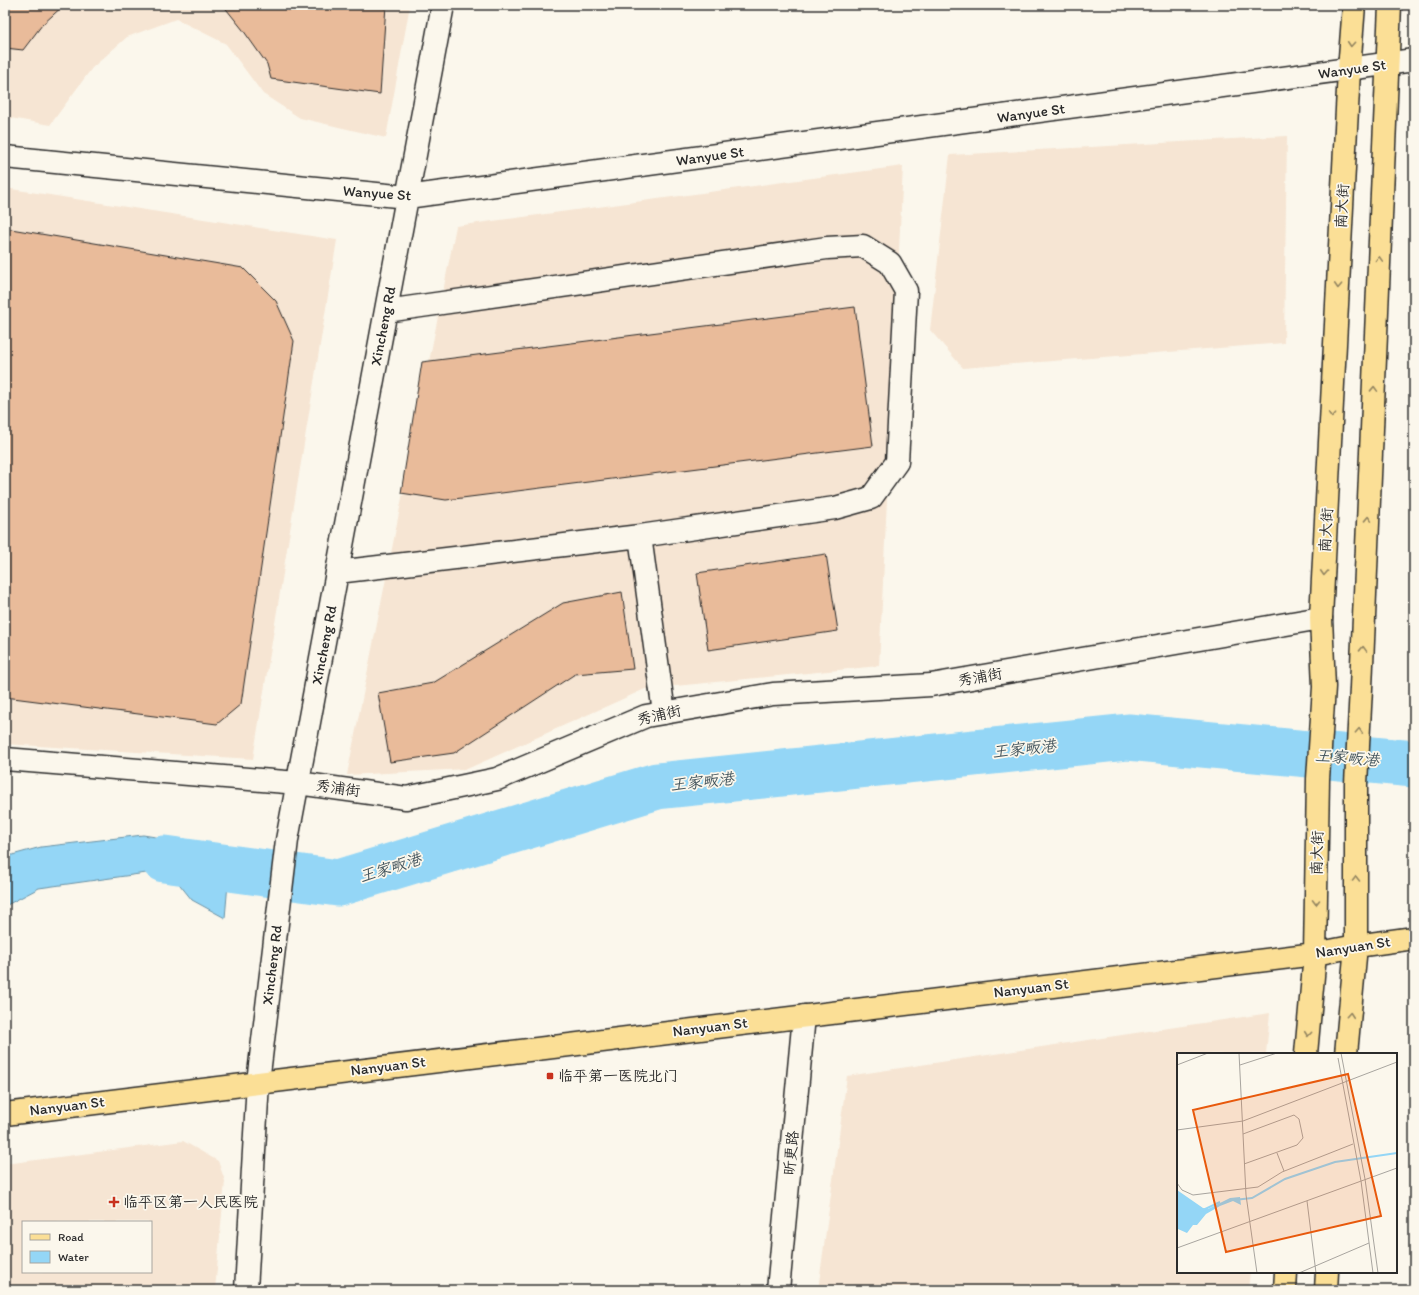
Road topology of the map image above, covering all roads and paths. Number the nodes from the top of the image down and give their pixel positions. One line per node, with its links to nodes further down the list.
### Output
1 (442, 5): 8 (street, Xincheng Rd)
2 (1354, 5): 6 (main road, 南大街, one-way to 6)
3 (1390, 5): 5 (main road)
4 (1414, 60): 5 (street, Wanyue St)
5 (1387, 64): 6 (street, Wanyue St); 17 (main road, one-way to 5)
6 (1349, 70): 8 (street, Wanyue St); 12 (main road, 南大街, one-way to 12)
7 (5, 157): 8 (street, Wanyue St)
8 (407, 197): 9 (street, Xincheng Rd)
9 (386, 311): 10 (street); 11 (street, Xincheng Rd)
10 (640, 536): 11 (street); 13 (street)
11 (337, 572): 15 (street, Xincheng Rd)
12 (1321, 618): 13 (street, 秀浦街); 18 (main road, 南大街, one-way to 18)
13 (664, 713): 15 (street, 秀浦街)
14 (5, 759): 15 (street, 秀浦街)
15 (298, 783): 22 (street, Xincheng Rd)
16 (1414, 938): 17 (main road, Nanyuan St)
17 (1356, 946): 18 (main road, Nanyuan St); 21 (main road, one-way to 17)
18 (1315, 954): 19 (main road, Nanyuan St); 20 (main road, 南大街, one-way to 20)
19 (804, 1016): 22 (main road, Nanyuan St); 27 (street, 昕更路)
20 (1306, 1053)
21 (1346, 1053)
22 (258, 1082): 23 (main road, Nanyuan St); 26 (street, Xincheng Rd)
23 (5, 1114)
24 (1286, 1273): 28 (main road)
25 (1327, 1273): 29 (main road)
26 (246, 1290)
27 (778, 1290)
28 (1285, 1290)
29 (1326, 1290)

